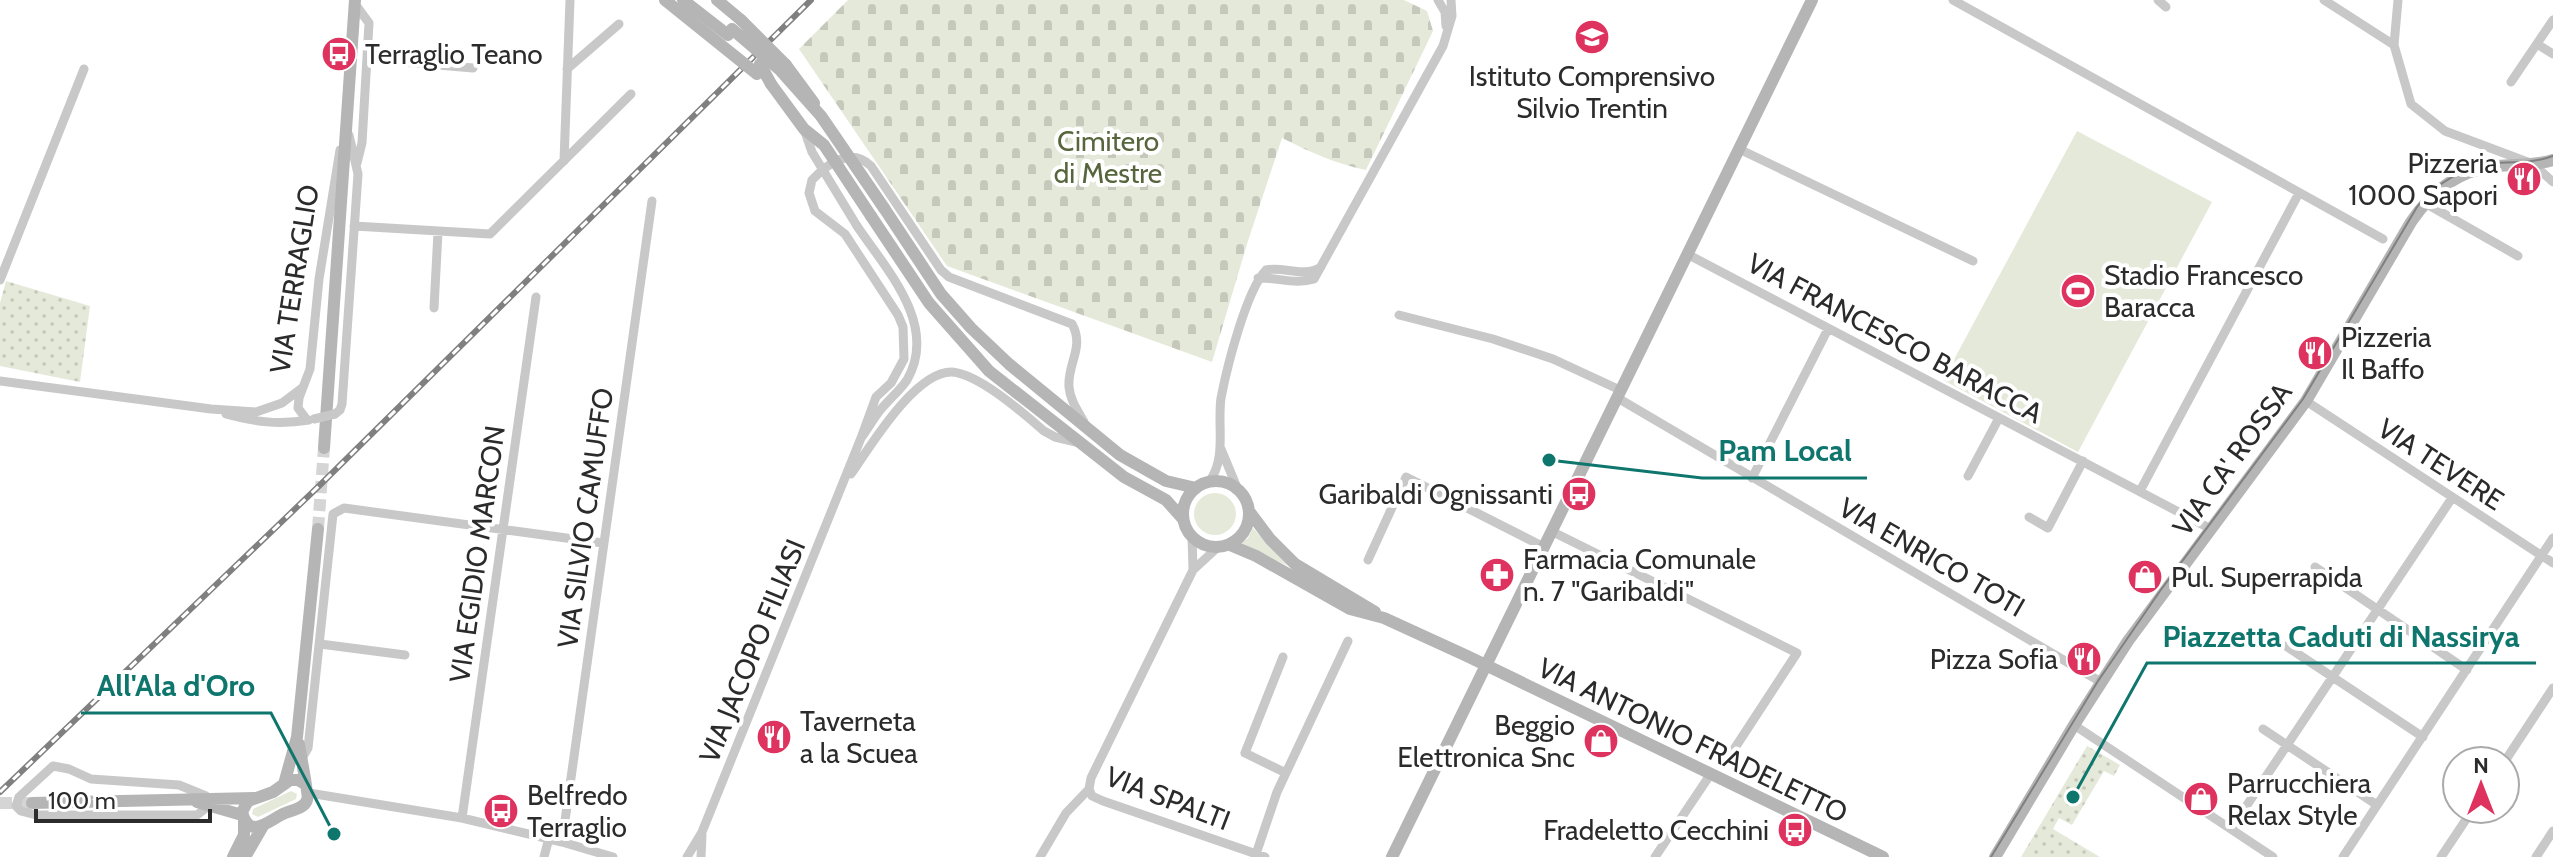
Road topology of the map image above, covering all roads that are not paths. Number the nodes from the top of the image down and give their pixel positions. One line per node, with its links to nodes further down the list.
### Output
1 (570, 0): 23 (street)
2 (665, 0): 25 (street, bridge)
3 (683, 0): 15 (street)
4 (696, 0): 15 (street)
5 (717, 0): 15 (street)
6 (1438, 0): 16 (street)
7 (1451, 0): 16 (street)
8 (1812, 0): 31 (street)
9 (1953, 0): 38 (street)
10 (2324, 0): 18 (street)
11 (2398, 0): 18 (street)
12 (355, 2): 20 (street, VIA TERRAGLIO); 28 (street, VIA TERRAGLIO)
13 (2553, 20): 17 (street)
14 (619, 24): 23 (street)
15 (734, 28): 25 (street); 27 (street, bridge); 27 (street, bridge)
16 (1446, 38): 62 (street)
17 (2537, 44): 19 (street); 24 (street)
18 (2394, 45): 30 (street)
19 (2553, 54)
20 (367, 59): 21 (street); 34 (street, VIA TERRAGLIO)
21 (473, 68)
22 (84, 69): 47 (street)
23 (567, 69): 33 (street)
24 (2511, 82)
25 (771, 84): 29 (street, bridge)
26 (631, 94): 33 (street)
27 (821, 116): 59 (street, bridge)
28 (346, 124): 34 (street, VIA TERRAGLIO); 53 (street, VIA TERRAGLIO); 63 (street, VIA TERRAGLIO)
29 (804, 129): 60 (street, bridge); 61 (street, bridge)
30 (2486, 146): 35 (street); 36 (street)
31 (1739, 149): 44 (street); 46 (street)
32 (2553, 160): 35 (street, VIA CA' ROSSA)
33 (564, 161): 42 (street)
34 (357, 163): 41 (street, VIA TERRAGLIO)
35 (2533, 164): 36 (street, VIA CA' ROSSA); 37 (street)
36 (2485, 168): 40 (street, VIA CA' ROSSA)
37 (2553, 182)
38 (2299, 193): 43 (street); 71 (street)
39 (652, 201): 82 (street, VIA SILVIO CAMUFFO)
40 (2425, 203): 45 (street); 55 (street, VIA CA' ROSSA)
41 (354, 226): 42 (street); 58 (street, VIA TERRAGLIO, bridge)
42 (438, 232): 49 (street)
43 (2383, 239)
44 (1687, 254): 51 (street, VIA FRANCESCO BARACCA); 54 (street)
45 (2518, 256)
46 (1973, 261)
47 (0, 280)
48 (536, 297): 78 (street, VIA EGIDIO MARCON)
49 (434, 308)
50 (1399, 315): 54 (street, VIA ENRICO TOTI)
51 (1828, 329): 57 (street, VIA FRANCESCO BARACCA); 66 (street)
52 (0, 381): 56 (street)
53 (302, 388): 56 (street); 58 (street, VIA TERRAGLIO)
54 (1618, 394): 66 (street, VIA ENRICO TOTI); 79 (street)
55 (2306, 401): 72 (street, VIA TEVERE); 77 (street, VIA CA' ROSSA)
56 (211, 409): 58 (street)
57 (1999, 418): 64 (street, VIA FRANCESCO BARACCA); 65 (street)
58 (310, 419)
59 (1088, 429): 60 (street); 69 (street)
60 (861, 438): 68 (street)
61 (1077, 442): 68 (street); 75 (street)
62 (1220, 446): 67 (street); 70 (street)
63 (324, 448)
64 (2083, 461): 71 (street, VIA FRANCESCO BARACCA); 74 (street)
65 (1968, 476)
66 (1752, 478): 100 (street, VIA ENRICO TOTI)
67 (1209, 482): 69 (street); 70 (street)
68 (842, 487): 123 (street, VIA JACOPO FILIASI)
69 (1196, 488): 75 (street)
70 (1238, 490): 73 (street)
71 (2140, 491): 77 (street, VIA FRANCESCO BARACCA)
72 (2452, 498): 85 (street, VIA TEVERE); 90 (street)
73 (1249, 511): 83 (street); 91 (street)
74 (2029, 517)
75 (1183, 519): 80 (street)
76 (318, 529): 104 (street)
77 (2211, 529): 100 (street, VIA CA' ROSSA)
78 (503, 530): 82 (street); 93 (street); 120 (street, VIA EGIDIO MARCON)
79 (1551, 531): 84 (street); 109 (street)
80 (1192, 537): 83 (street); 89 (street)
81 (2553, 538): 85 (street)
82 (603, 543): 127 (street, VIA SILVIO CAMUFFO)
83 (1223, 546): 89 (street); 91 (street)
84 (1544, 547): 86 (street); 97 (street)
85 (2542, 556): 87 (street, VIA TEVERE); 98 (street)
86 (1368, 560)
87 (2553, 563)
88 (2315, 567): 90 (street)
89 (1193, 570): 114 (street)
90 (2378, 610): 98 (street); 99 (street)
91 (1384, 618): 97 (street, VIA ANTONIO FRADELETTO)
92 (1348, 641): 110 (street)
93 (320, 644): 95 (street); 108 (street)
94 (2286, 646): 99 (street)
95 (405, 655)
96 (1283, 657): 110 (street)
97 (1484, 665): 111 (street, VIA ANTONIO FRADELETTO); 136 (street)
98 (2467, 670): 105 (street)
99 (2333, 677): 105 (street); 107 (street)
100 (2101, 682): 102 (street, VIA CA' ROSSA)
101 (2553, 688): 106 (street)
102 (2074, 725): 124 (street); 139 (street, VIA CA' ROSSA)
103 (2263, 729): 107 (street)
104 (297, 737): 108 (street); 112 (street)
105 (2423, 737): 118 (street)
106 (2516, 745)
107 (2287, 746): 118 (street); 124 (street)
108 (301, 760): 113 (street)
109 (1727, 760)
110 (1286, 773): 128 (street)
111 (1710, 775): 137 (street); 138 (street, VIA ANTONIO FRADELETTO)
112 (284, 784): 113 (street); 115 (street)
113 (307, 789): 120 (street); 122 (street)
114 (1089, 789): 128 (street, VIA SPALTI); 135 (street, VIA SPALTI)
115 (255, 798): 116 (street); 119 (street)
116 (210, 801): 116 (street); 117 (street); 119 (street)
117 (32, 803)
118 (2377, 805): 141 (street)
119 (243, 818): 122 (street); 129 (street)
120 (462, 818): 126 (street)
121 (2462, 825): 142 (street)
122 (263, 826): 130 (street)
123 (703, 829): 133 (street, VIA JACOPO FILIASI); 134 (street, VIA JACOPO FILIASI)
124 (2231, 829): 140 (street)
125 (2553, 831): 143 (street)
126 (549, 838): 127 (street); 131 (street)
127 (562, 842): 132 (street)
128 (1260, 855)
129 (233, 857)
130 (245, 857)
131 (544, 857)
132 (613, 857)
133 (687, 857)
134 (701, 857)
135 (1040, 857)
136 (1392, 857)
137 (1655, 857)
138 (1883, 857)
139 (1995, 857)
140 (2273, 857)
141 (2343, 857)
142 (2441, 857)
143 (2536, 857)

